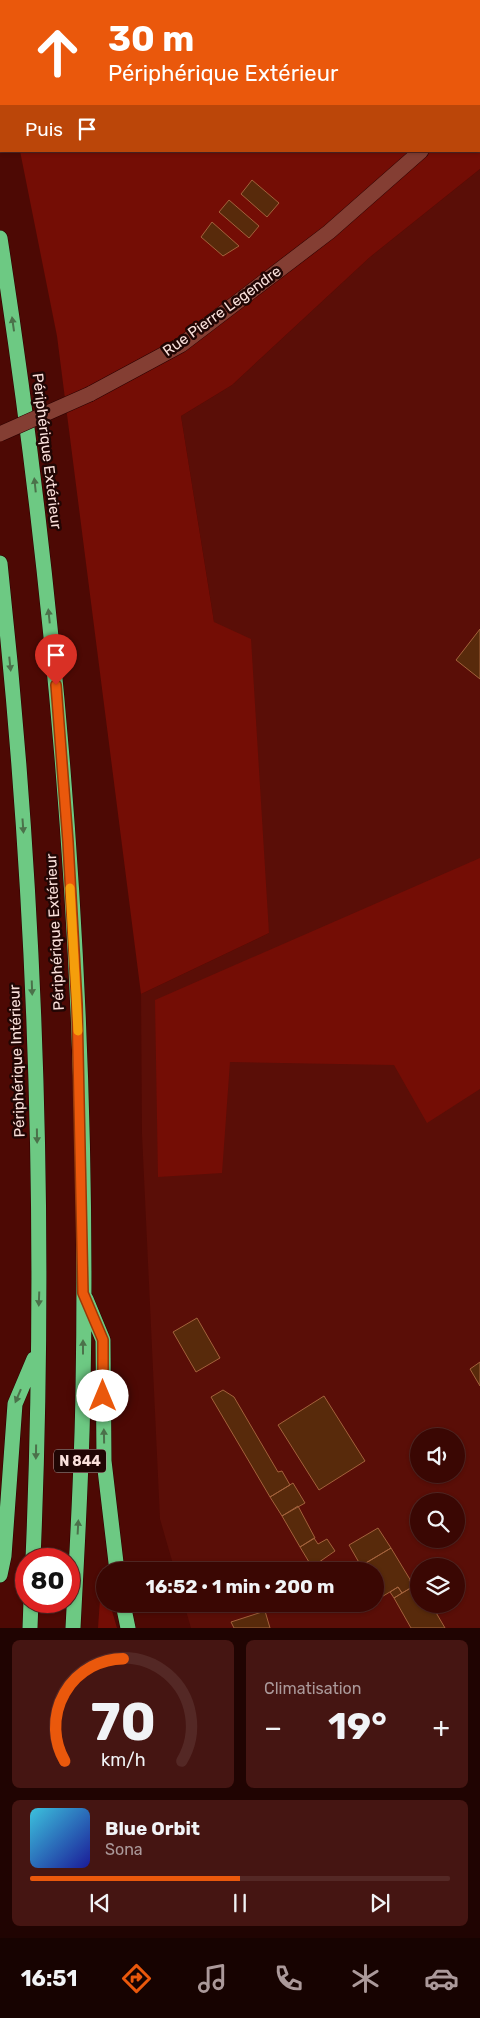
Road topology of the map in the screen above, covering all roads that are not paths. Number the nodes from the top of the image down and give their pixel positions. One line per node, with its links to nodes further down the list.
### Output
1 (420, 152): 3 (street, Rue Pierre Legendre, bridge)
2 (0, 238): 5 (highway, Périphérique Extérieur / N 844, one-way to 2)
3 (0, 434)
4 (0, 563): 6 (highway, Périphérique Intérieur / N 844, one-way to 6)
5 (83, 1293): 8 (highway, one-way to 5); 13 (highway, Périphérique Extérieur / N 844, one-way to 5)
6 (37, 1351): 7 (highway, Périphérique Intérieur / N 844, one-way to 7); 9 (highway, one-way to 9)
7 (33, 1548)
8 (116, 1562)
9 (0, 1575)
10 (125, 1612): 14 (highway)
11 (31, 1613): 12 (highway)
12 (30, 1628)
13 (73, 1628)
14 (128, 1628)

